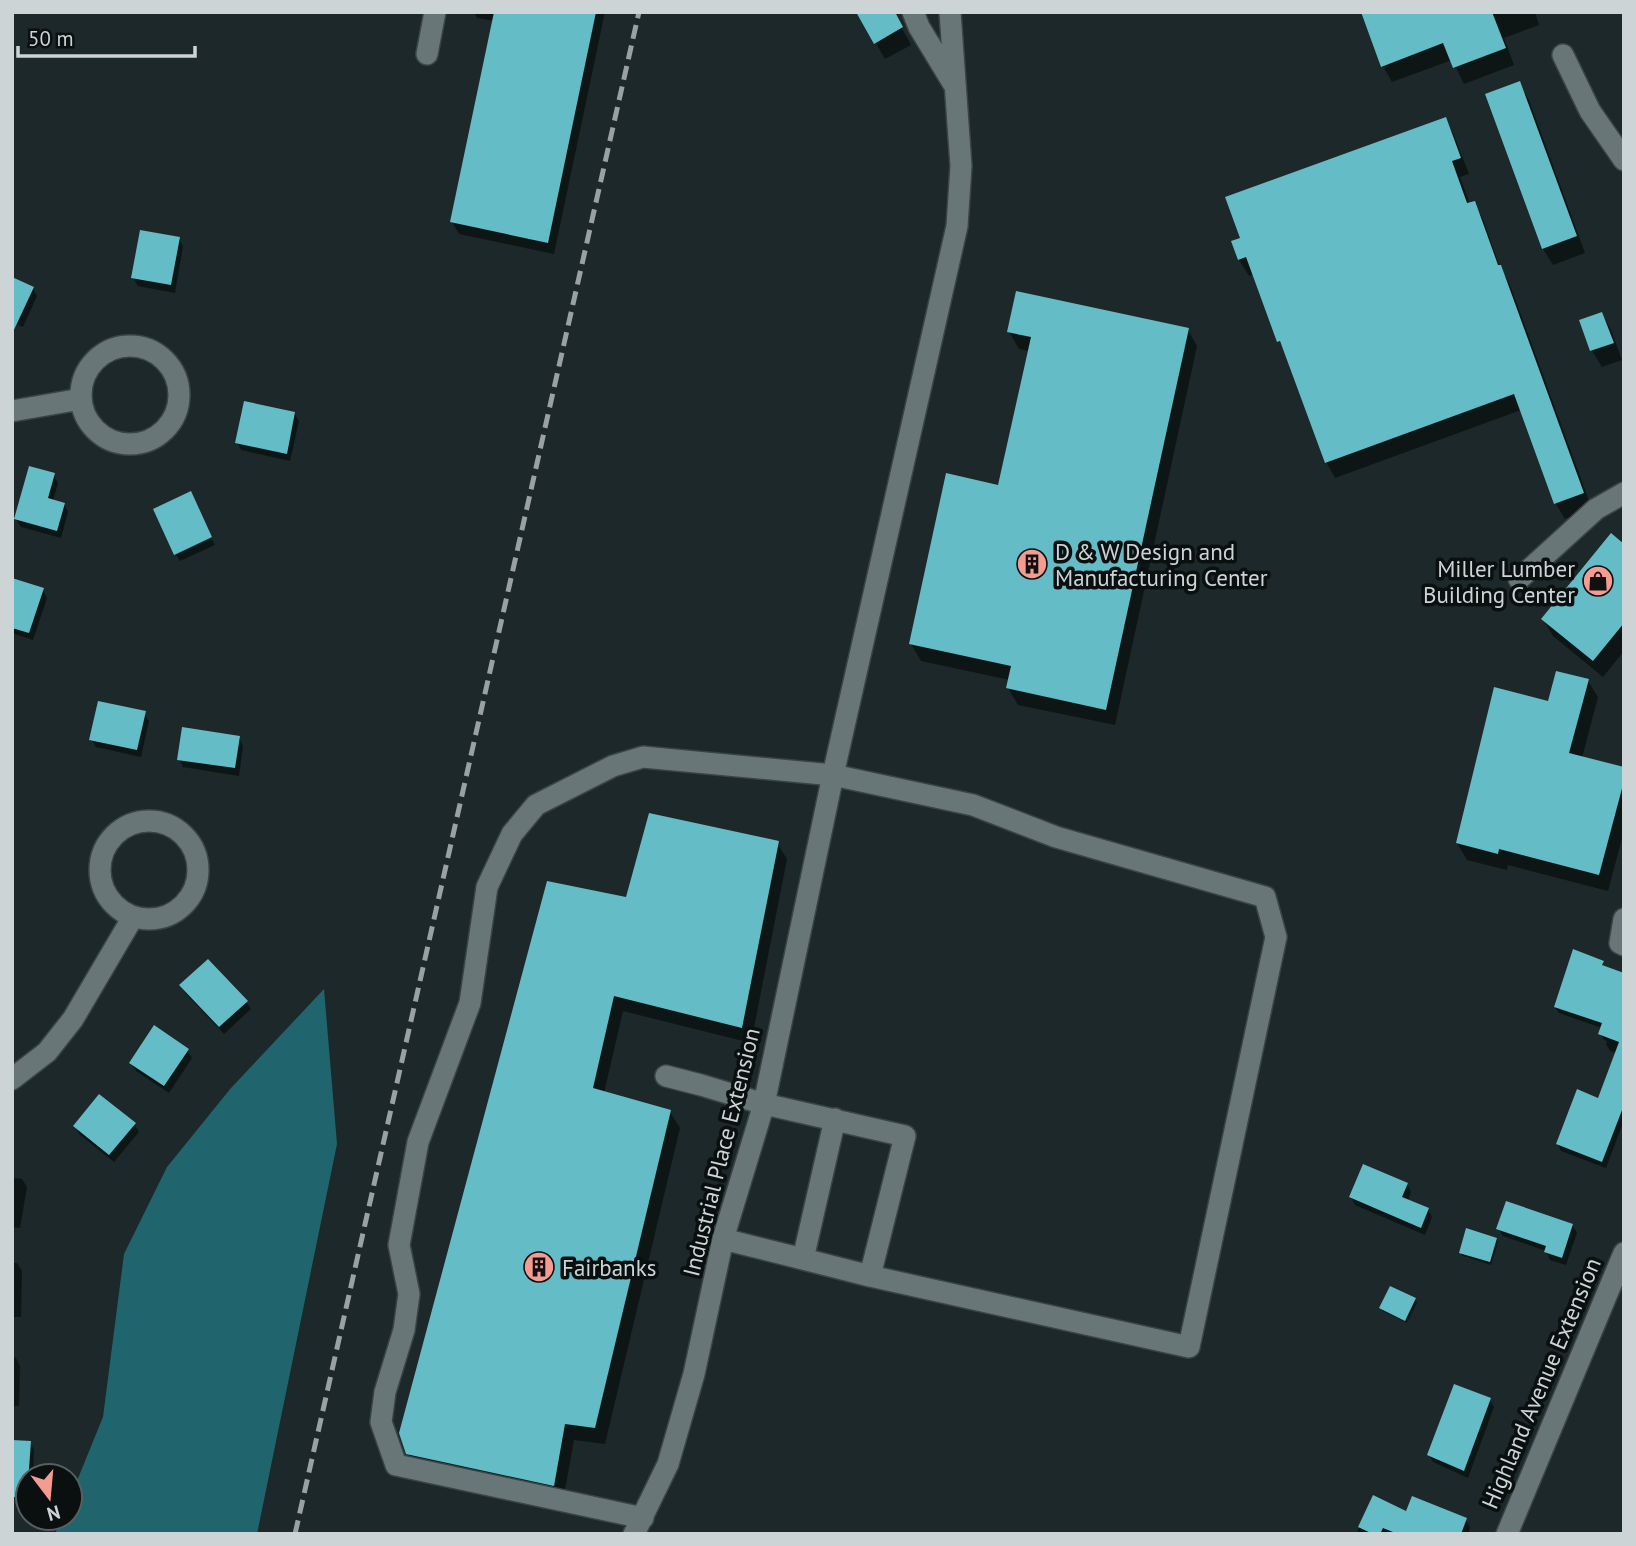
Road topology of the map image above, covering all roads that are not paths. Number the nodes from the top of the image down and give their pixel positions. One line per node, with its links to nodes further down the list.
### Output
1 (435, 12): 4 (street)
2 (913, 12): 6 (street)
3 (950, 12): 6 (street, Industrial Place Extension)
4 (427, 54)
5 (1563, 55): 7 (street)
6 (956, 87): 12 (street, Industrial Place Extension)
7 (1624, 160)
8 (81, 399): 8 (street); 9 (street)
9 (12, 411)
10 (1624, 493): 11 (street)
11 (1519, 579)
12 (833, 775): 18 (street, Industrial Place Extension); 23 (street); 24 (street)
13 (133, 917): 13 (street); 17 (street)
14 (1624, 919): 15 (street)
15 (1624, 945)
16 (666, 1076): 18 (street)
17 (12, 1079)
18 (764, 1104): 19 (street); 20 (street, Industrial Place Extension)
19 (835, 1119): 22 (street); 23 (street)
20 (723, 1239): 22 (street); 24 (street, Industrial Place Extension)
21 (1624, 1252): 25 (street, Highland Avenue Extension)
22 (803, 1259): 23 (street)
23 (870, 1276)
24 (638, 1526)
25 (1507, 1534)

